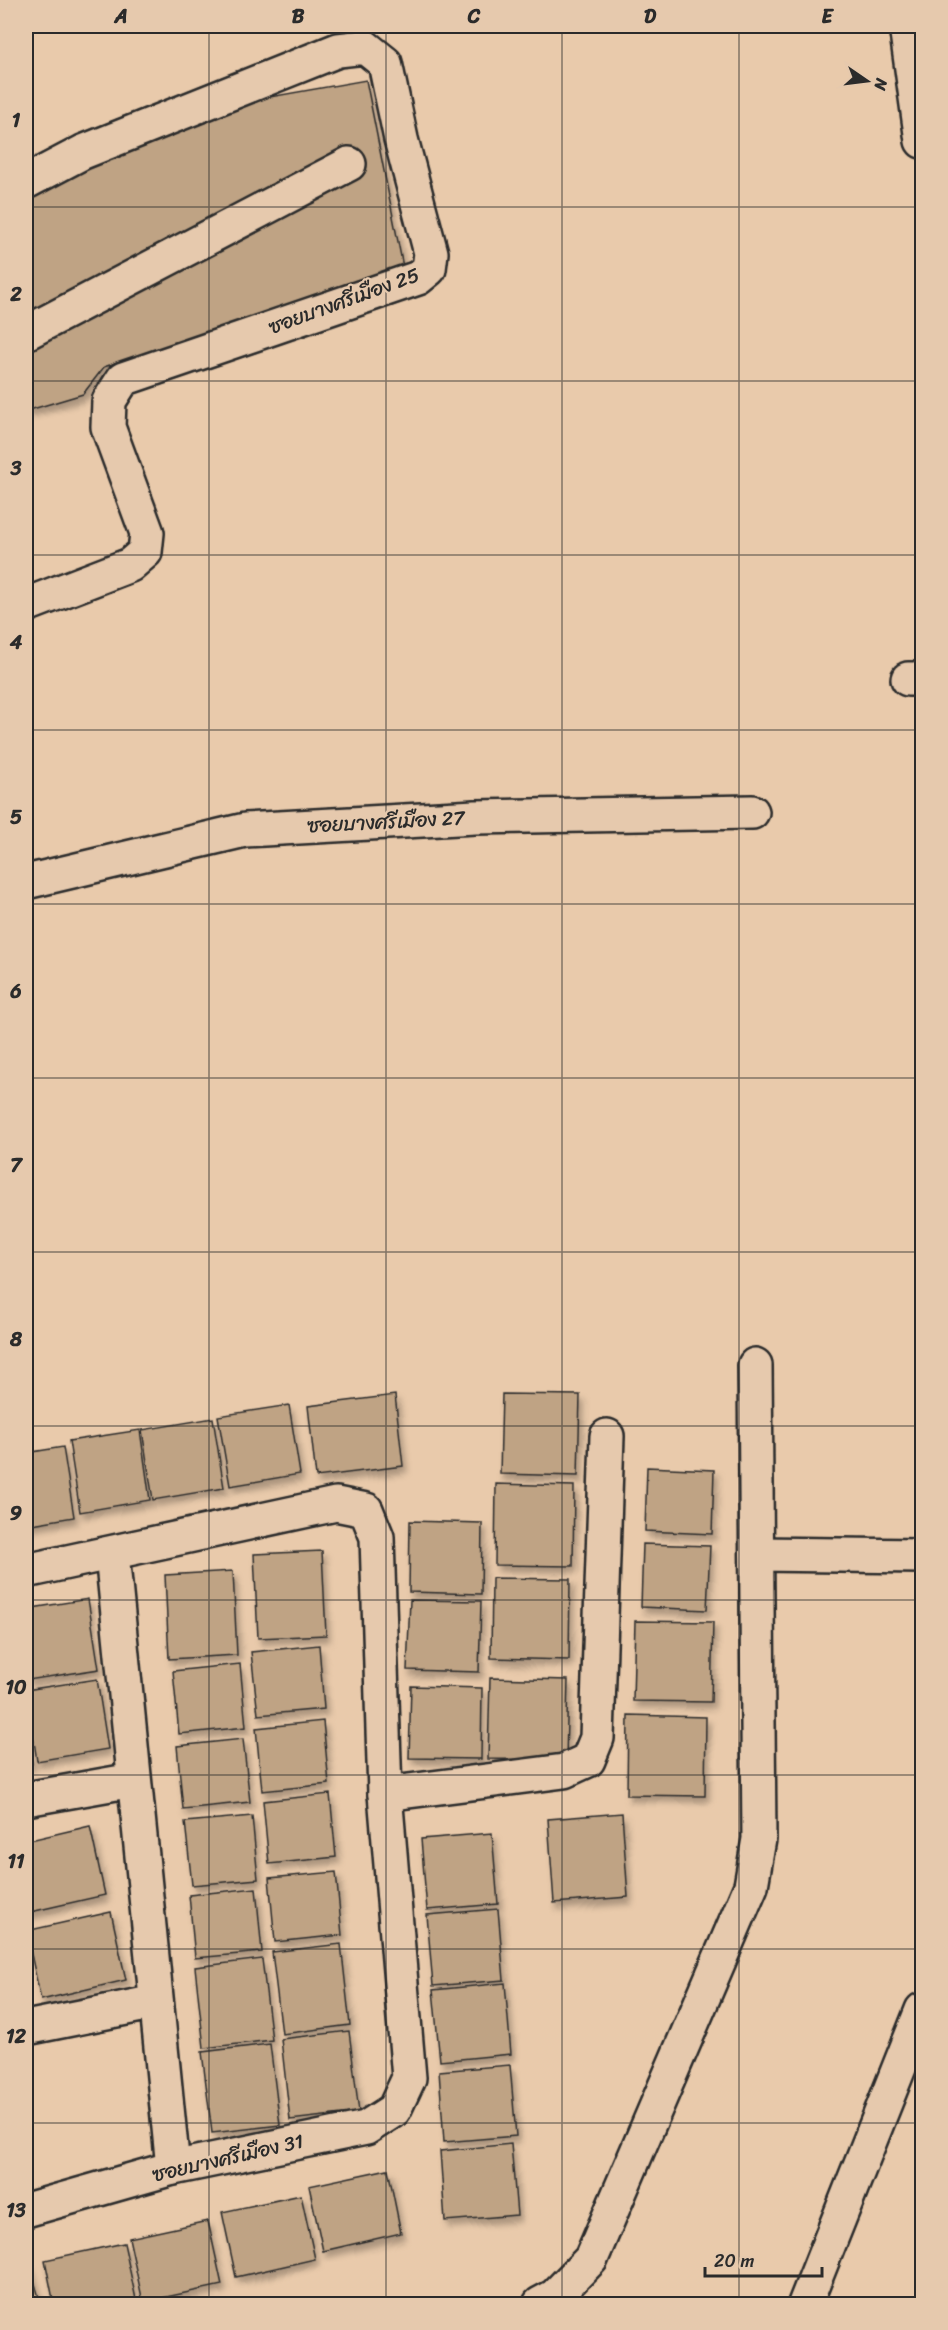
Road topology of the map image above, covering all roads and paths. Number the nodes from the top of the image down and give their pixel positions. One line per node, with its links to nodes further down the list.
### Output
1 (906, 26): 2 (street)
2 (922, 141)
3 (349, 164): 5 (street)
4 (26, 182): 6 (street, ซอยบางศรีเมือง 25)
5 (26, 333)
6 (26, 605)
7 (752, 812): 8 (street, ซอยบางศรีเมือง 27)
8 (26, 882)
9 (755, 1365): 12 (street)
10 (607, 1436): 16 (street)
11 (112, 1554): 14 (street); 15 (street); 16 (street)
12 (757, 1554): 13 (street); 24 (street)
13 (922, 1556)
14 (26, 1571)
15 (133, 1780): 17 (street); 18 (street)
16 (385, 1794): 21 (street, ซอยบางศรีเมือง 31)
17 (26, 1799)
18 (156, 2002): 20 (street); 21 (street)
19 (922, 2010): 23 (street)
20 (26, 2028)
21 (173, 2168): 22 (street, ซอยบางศรีเมือง 31)
22 (26, 2210)
23 (817, 2300)
24 (540, 2304)

